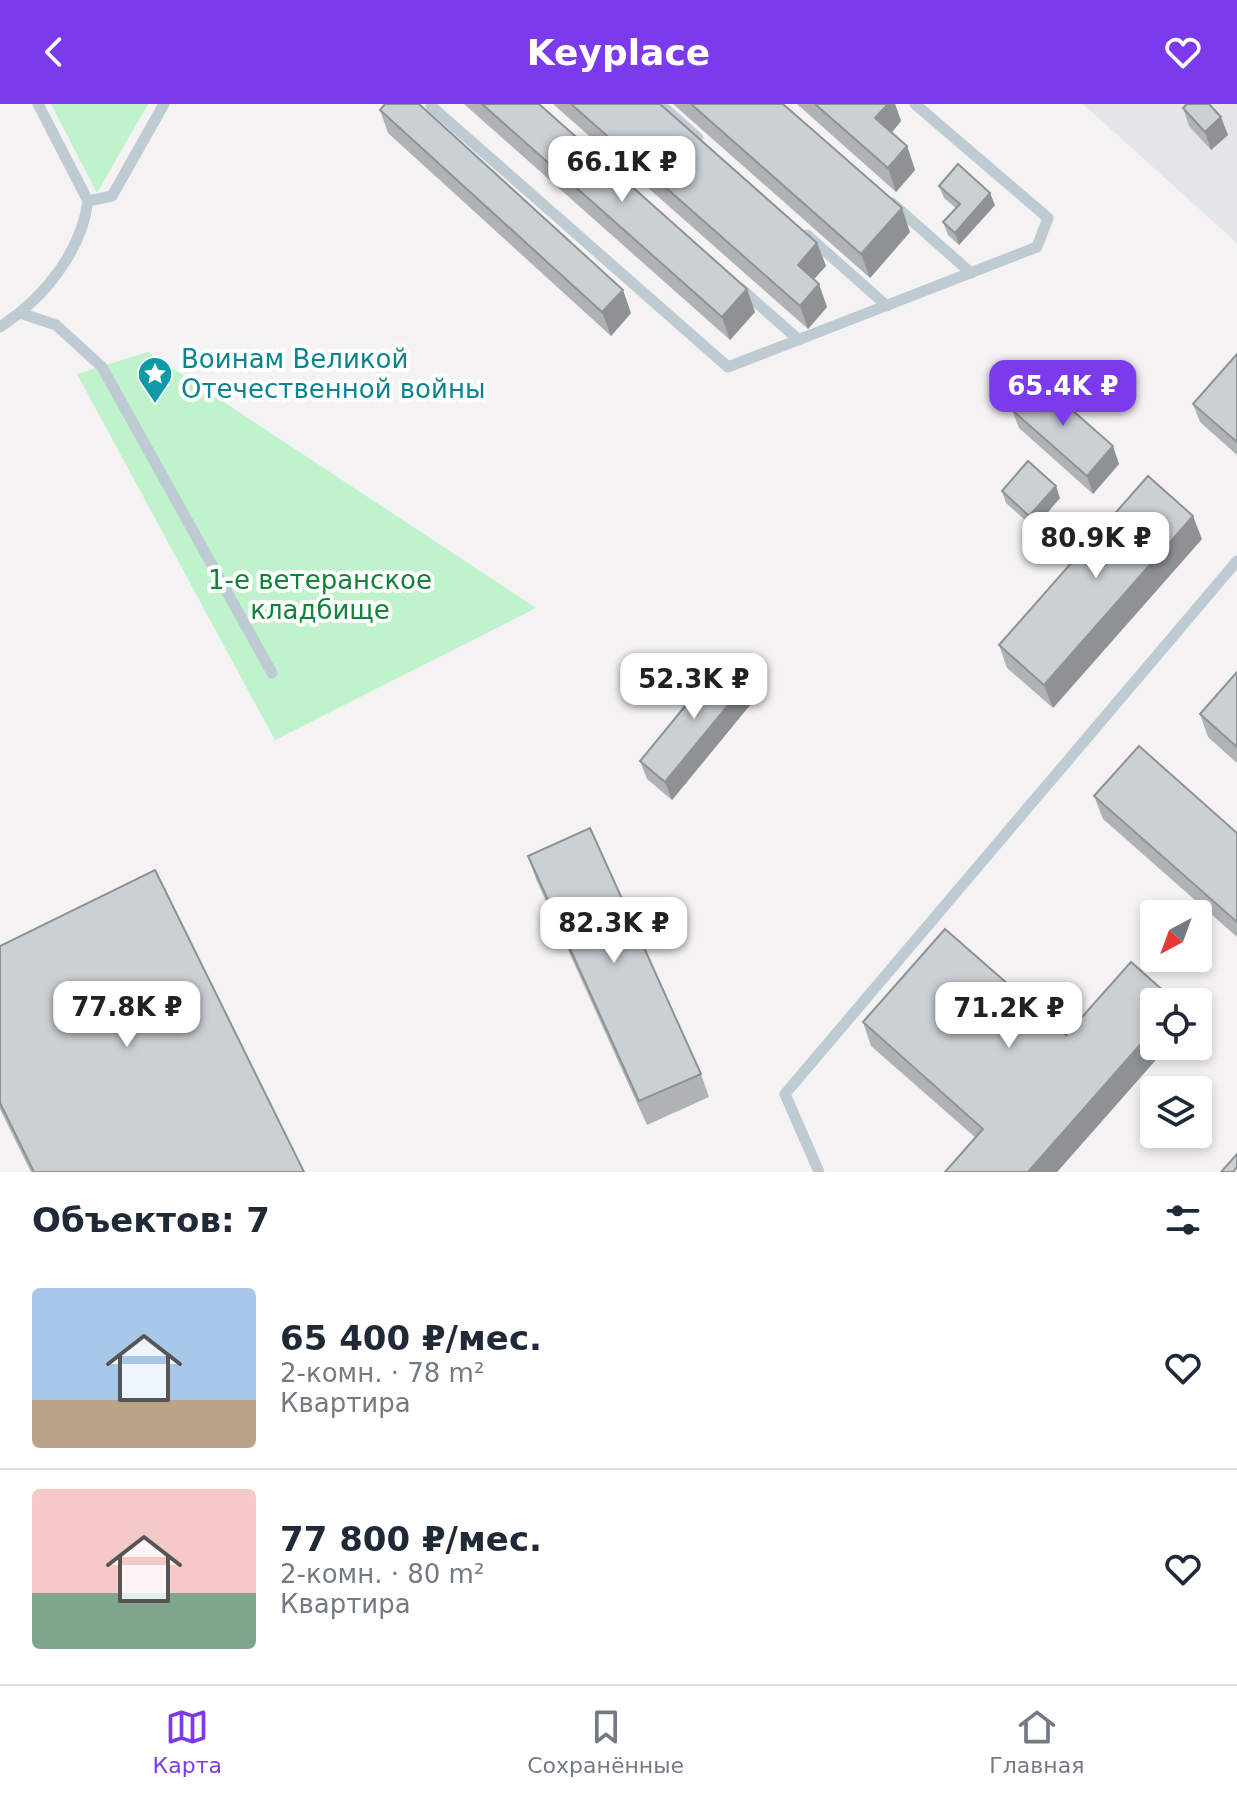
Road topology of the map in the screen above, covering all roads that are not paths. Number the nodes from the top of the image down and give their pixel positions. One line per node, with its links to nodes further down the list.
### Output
1 (38, 104): 8 (lane)
2 (164, 104): 8 (lane)
3 (660, 104): 6 (lane)
4 (915, 104): 10 (lane)
5 (431, 105): 15 (lane)
6 (705, 144)
7 (888, 199): 10 (lane)
8 (88, 201): 13 (lane)
9 (796, 225): 12 (lane)
10 (971, 273): 12 (lane)
11 (729, 278): 15 (lane)
12 (887, 306): 15 (lane)
13 (20, 313): 14 (lane); 17 (lane)
14 (0, 327)
15 (799, 340)
16 (1237, 561): 18 (lane)
17 (272, 673)
18 (819, 1172)

